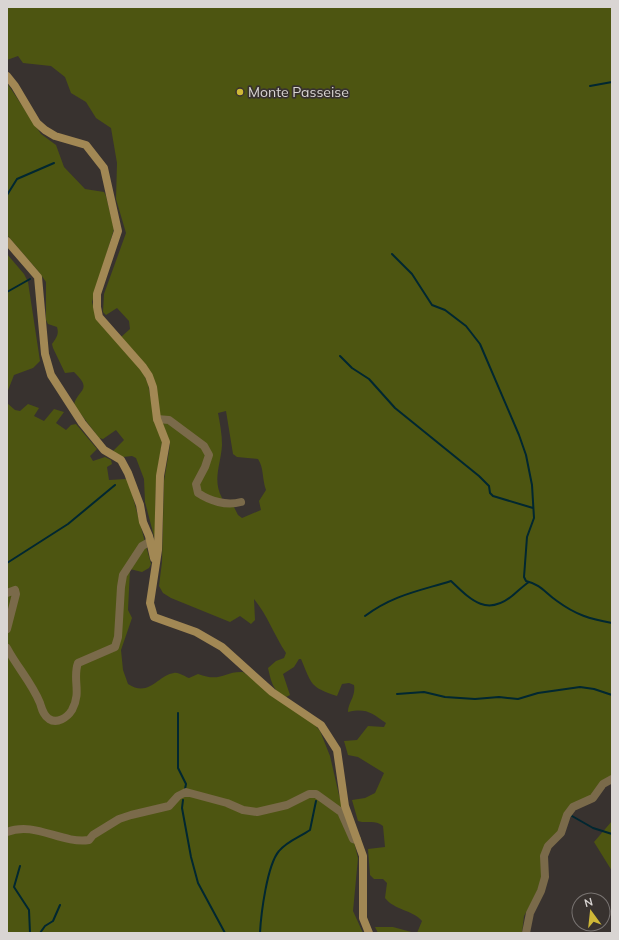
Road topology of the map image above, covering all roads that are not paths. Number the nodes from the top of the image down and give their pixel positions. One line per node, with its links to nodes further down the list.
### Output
1 (7, 76): 3 (street)
2 (7, 241): 5 (street)
3 (157, 419): 4 (street); 6 (street)
4 (240, 502)
5 (151, 541): 6 (street); 9 (street)
6 (156, 565): 12 (street)
7 (7, 593): 8 (street)
8 (7, 629)
9 (7, 648)
10 (612, 779): 14 (street)
11 (7, 832): 12 (street)
12 (357, 840): 13 (street)
13 (369, 933)
14 (526, 933)

